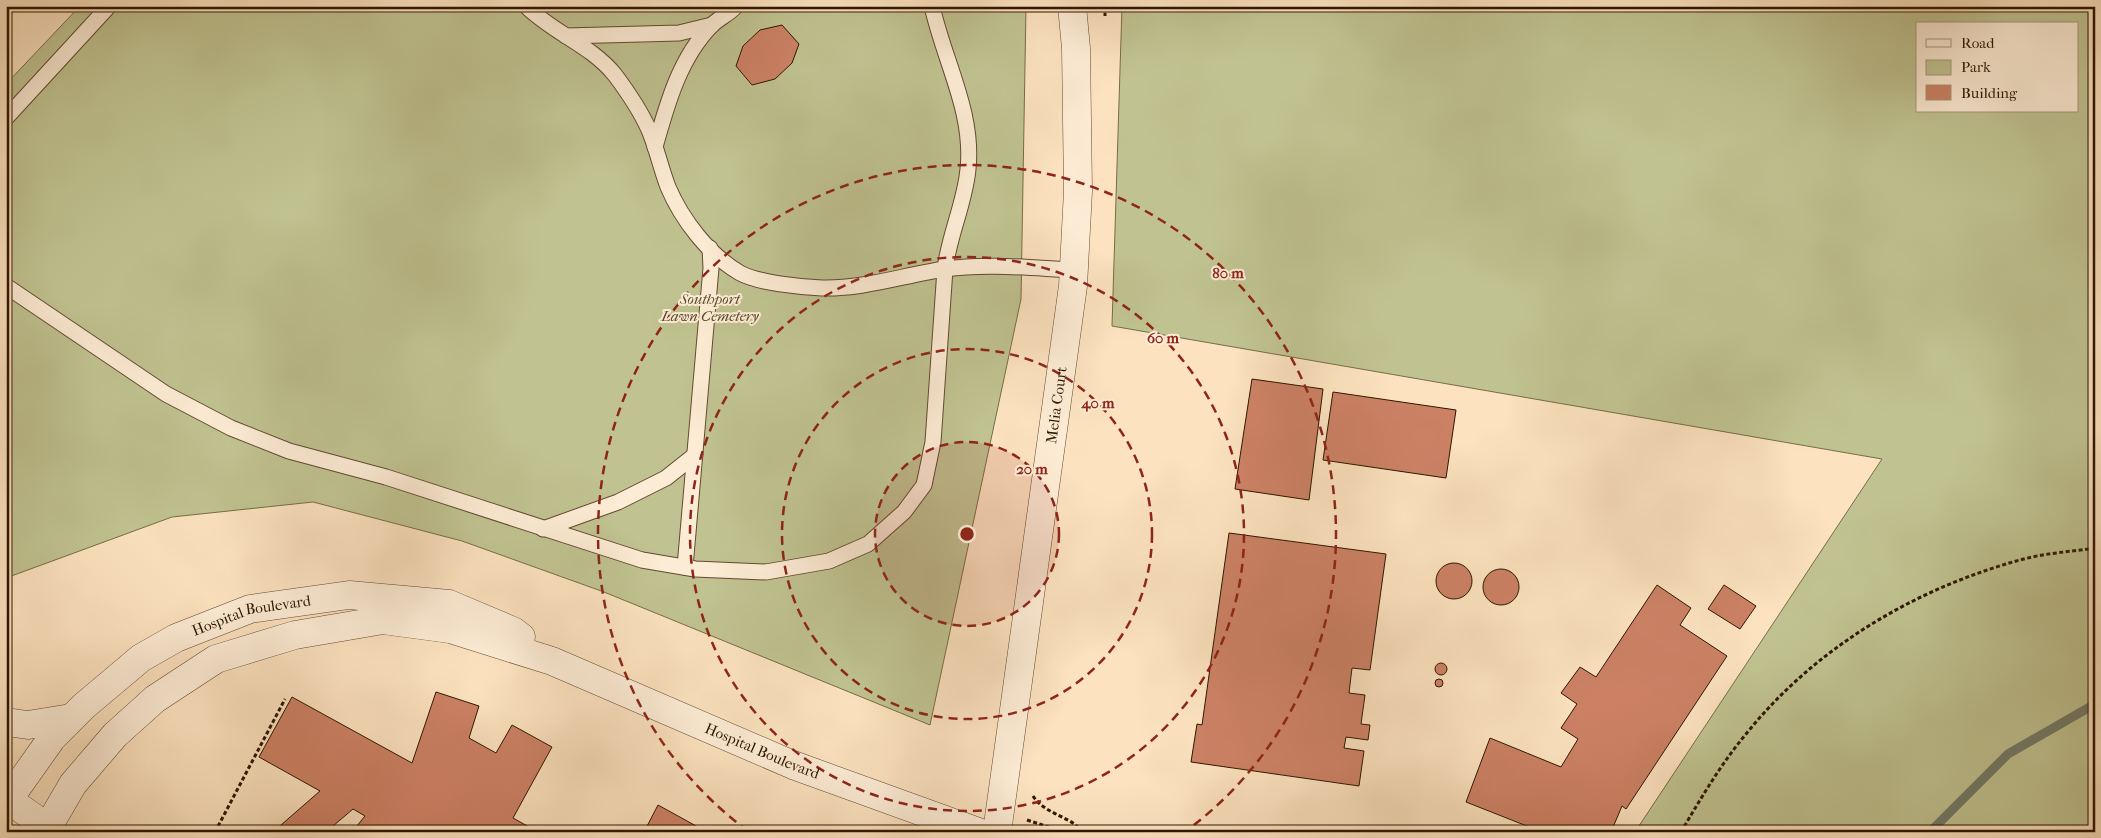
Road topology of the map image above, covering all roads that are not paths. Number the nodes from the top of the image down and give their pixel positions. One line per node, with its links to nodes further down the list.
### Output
1 (109, 6): 8 (lane)
2 (526, 6): 7 (lane)
3 (736, 6): 6 (lane)
4 (932, 6): 11 (lane)
5 (1072, 6): 12 (street, Melia Court)
6 (712, 25): 7 (lane); 9 (lane)
7 (566, 36): 9 (lane)
8 (6, 118)
9 (655, 147): 10 (lane)
10 (710, 248): 11 (lane); 14 (lane)
11 (945, 269): 12 (lane); 16 (lane)
12 (1074, 270): 21 (street, Melia Court)
13 (6, 286): 15 (lane)
14 (695, 454): 15 (lane); 16 (lane)
15 (542, 529): 16 (lane)
16 (685, 567)
17 (552, 661): 18 (street, Hospital Boulevard); 22 (street, Hospital Boulevard); 23 (street, Hospital Boulevard)
18 (71, 718): 19 (street); 20 (street, Hospital Boulevard)
19 (6, 722)
20 (7, 800): 22 (street)
21 (998, 821)
22 (48, 830)
23 (978, 832)

